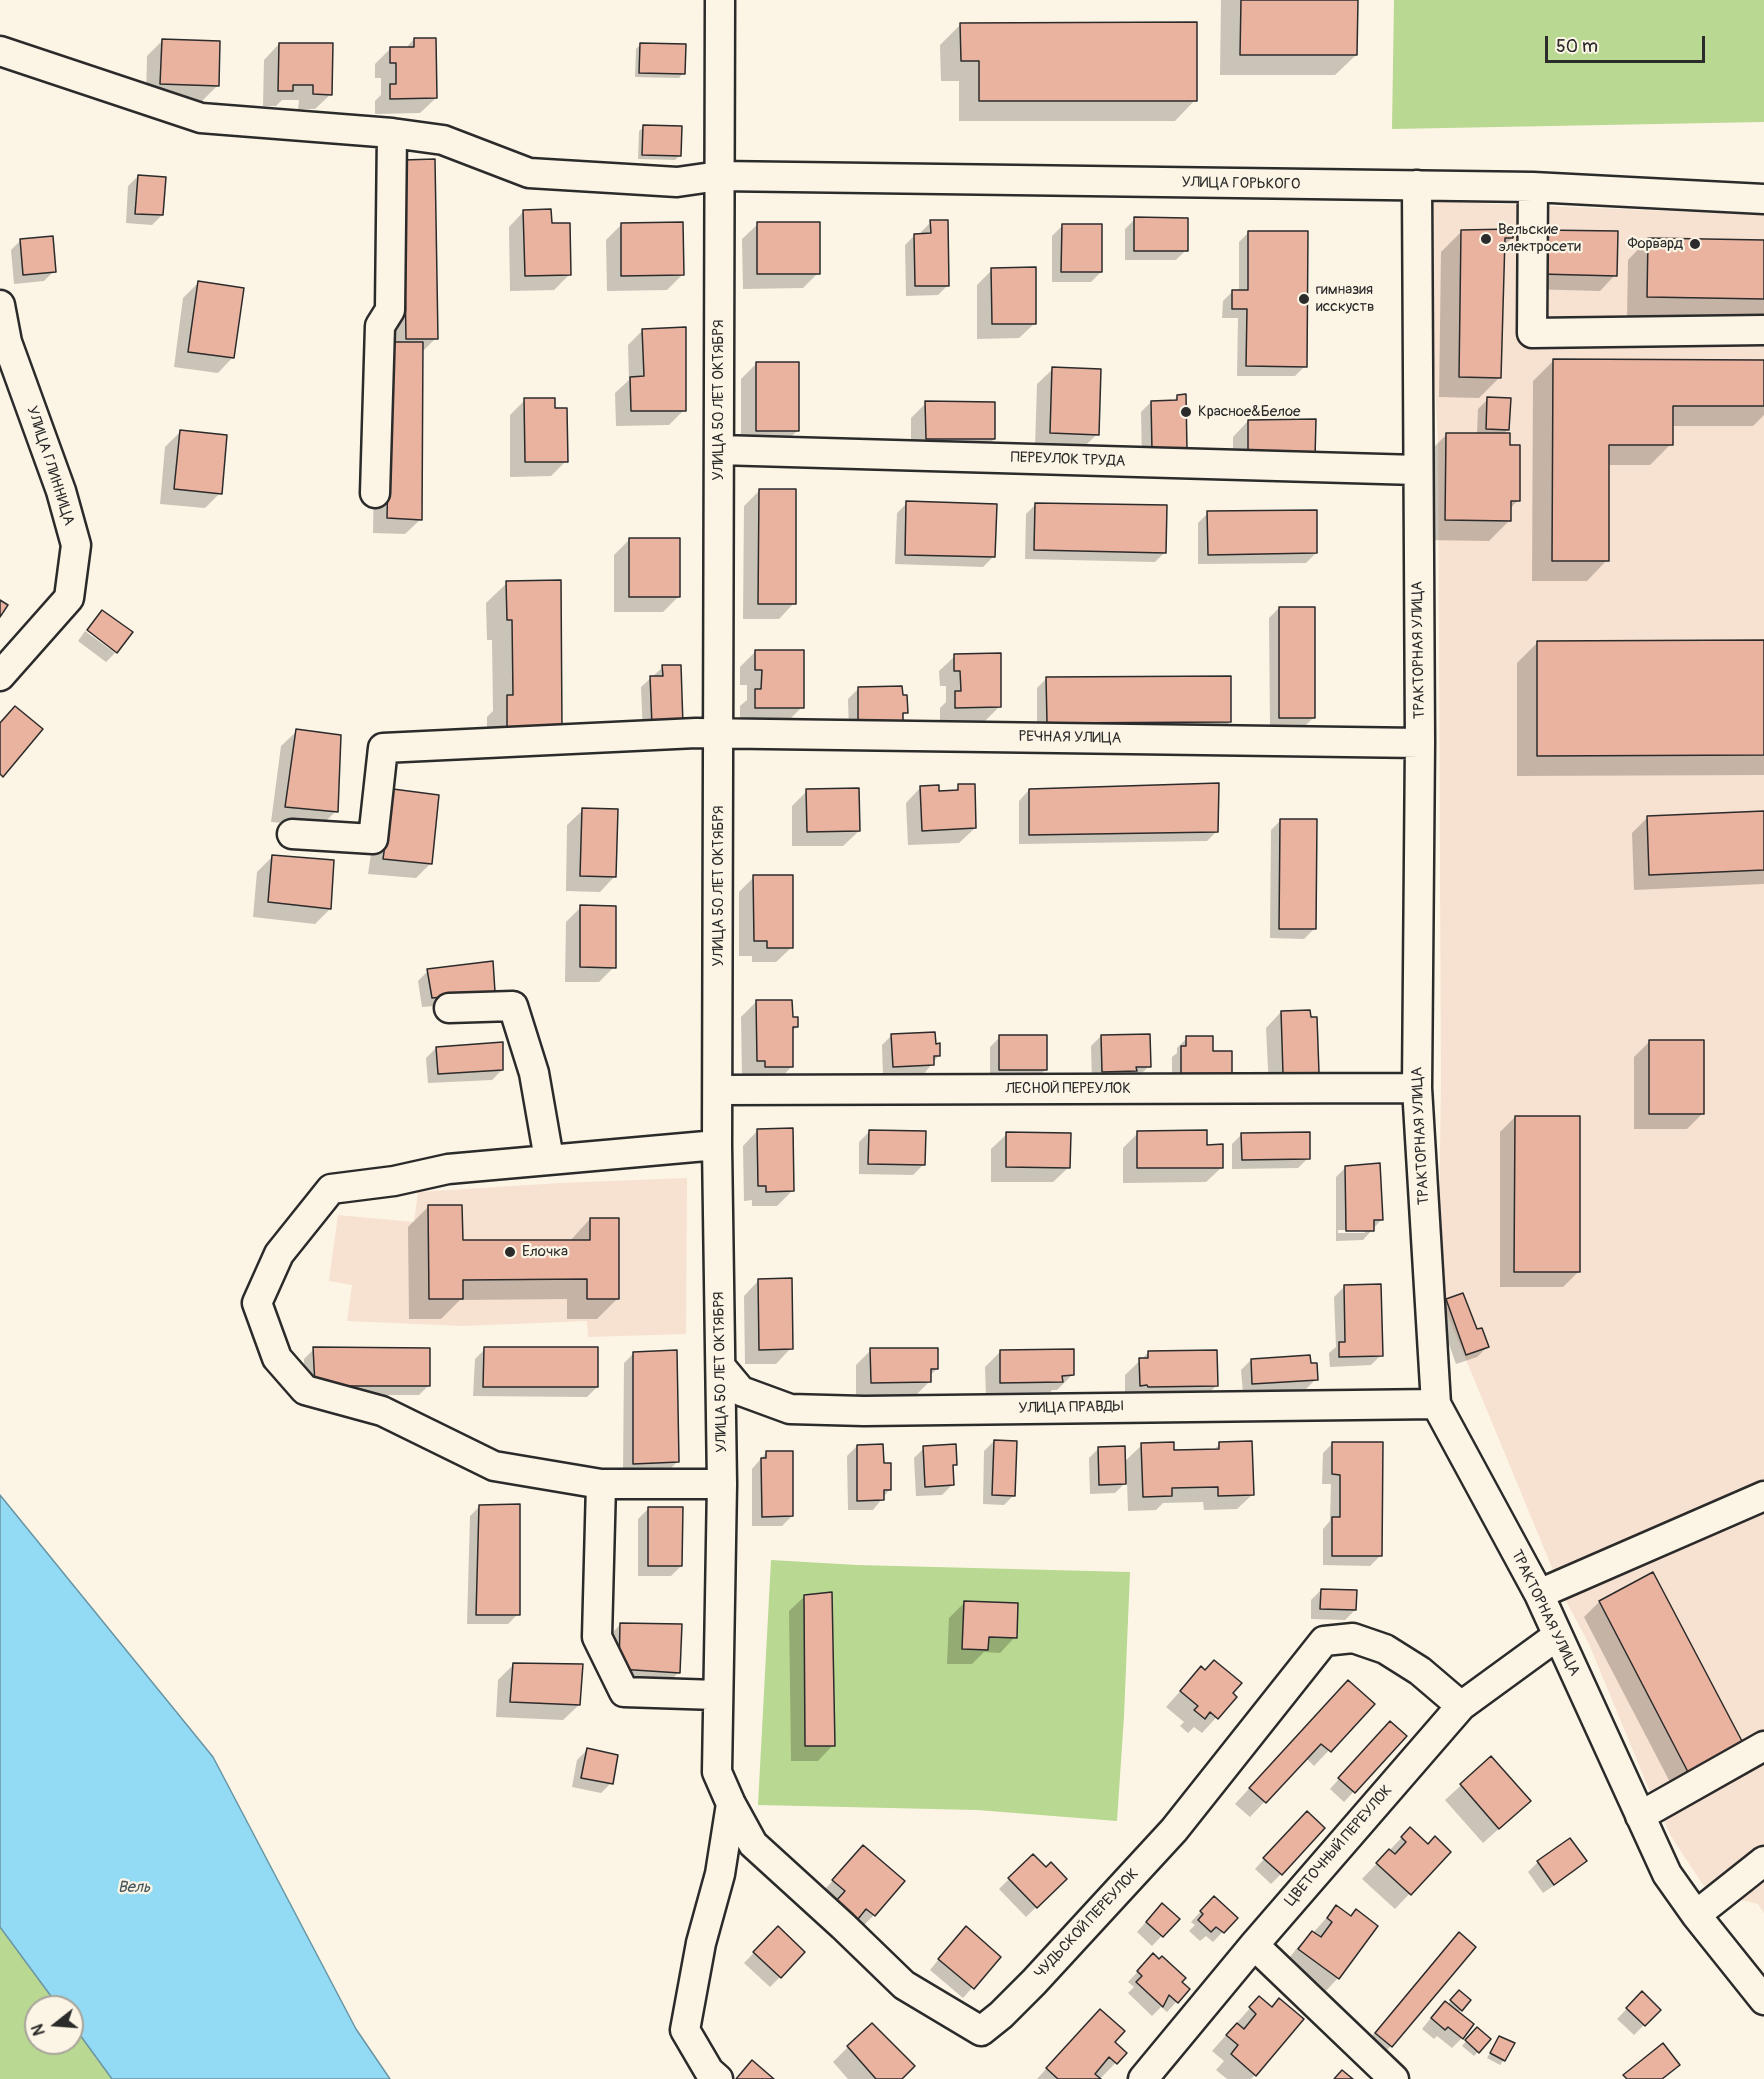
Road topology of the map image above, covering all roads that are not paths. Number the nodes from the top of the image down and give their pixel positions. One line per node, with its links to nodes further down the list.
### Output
1 (720, 0): 4 (street, УЛИЦА 50 ЛЕТ ОКТЯБРЯ)
2 (0, 51): 3 (street, УЛИЦА ГОРЬКОГО)
3 (392, 133): 4 (street, УЛИЦА ГОРЬКОГО); 12 (street)
4 (718, 176): 5 (street, УЛИЦА ГОРЬКОГО); 10 (street, УЛИЦА 50 ЛЕТ ОКТЯБРЯ)
5 (1417, 185): 6 (street, УЛИЦА ГОРЬКОГО); 11 (street, ТРАКТОРНАЯ УЛИЦА)
6 (1533, 187): 7 (street, УЛИЦА ГОРЬКОГО); 9 (street)
7 (1764, 199)
8 (0, 305): 13 (street, УЛИЦА ГЛИННИЦА)
9 (1764, 330)
10 (719, 450): 11 (street, ПЕРЕУЛОК ТРУДА); 14 (street, УЛИЦА 50 ЛЕТ ОКТЯБРЯ)
11 (1417, 470): 15 (street, ТРАКТОРНАЯ УЛИЦА)
12 (375, 493)
13 (0, 676)
14 (719, 734): 15 (street, РЕЧНАЯ УЛИЦА); 16 (street, РЕЧНАЯ УЛИЦА); 19 (street, УЛИЦА 50 ЛЕТ ОКТЯБРЯ)
15 (1420, 743): 18 (street, ТРАКТОРНАЯ УЛИЦА)
16 (292, 834)
17 (448, 1008): 21 (street)
18 (1418, 1088): 19 (street, ЛЕСНОЙ ПЕРЕУЛОК); 23 (street, ТРАКТОРНАЯ УЛИЦА)
19 (718, 1090): 20 (street, УЛИЦА 50 ЛЕТ ОКТЯБРЯ)
20 (717, 1145): 21 (street); 22 (street, УЛИЦА 50 ЛЕТ ОКТЯБРЯ)
21 (549, 1159): 24 (street)
22 (721, 1367): 23 (street, УЛИЦА ПРАВДЫ); 25 (street, УЛИЦА 50 ЛЕТ ОКТЯБРЯ)
23 (1436, 1404): 27 (street, ТРАКТОРНАЯ УЛИЦА)
24 (601, 1484): 25 (street); 29 (street)
25 (722, 1484): 29 (street, УЛИЦА 50 ЛЕТ ОКТЯБРЯ)
26 (1764, 1496): 27 (street)
27 (1539, 1594): 28 (street, ТРАКТОРНАЯ УЛИЦА)
28 (1557, 1636): 30 (street, ЦВЕТОЧНЫЙ ПЕРЕУЛОК); 34 (street, ТРАКТОРНАЯ УЛИЦА)
29 (717, 1695): 32 (street, УЛИЦА 50 ЛЕТ ОКТЯБРЯ)
30 (1461, 1706): 33 (street, ЧУДЬСКОЙ ПЕРЕУЛОК); 37 (street, ЦВЕТОЧНЫЙ ПЕРЕУЛОК)
31 (1764, 1746): 34 (street)
32 (717, 1772): 33 (street, ЧУДЬСКОЙ ПЕРЕУЛОК)
33 (731, 1804): 39 (street)
34 (1640, 1816): 36 (street, ТРАКТОРНАЯ УЛИЦА)
35 (1764, 1861): 36 (street)
36 (1696, 1915): 38 (street, ТРАКТОРНАЯ УЛИЦА)
37 (1254, 1945): 40 (street, ЦВЕТОЧНЫЙ ПЕРЕУЛОК); 41 (street)
38 (1764, 2000)
39 (718, 2079)
40 (1143, 2079)
41 (1394, 2079)

